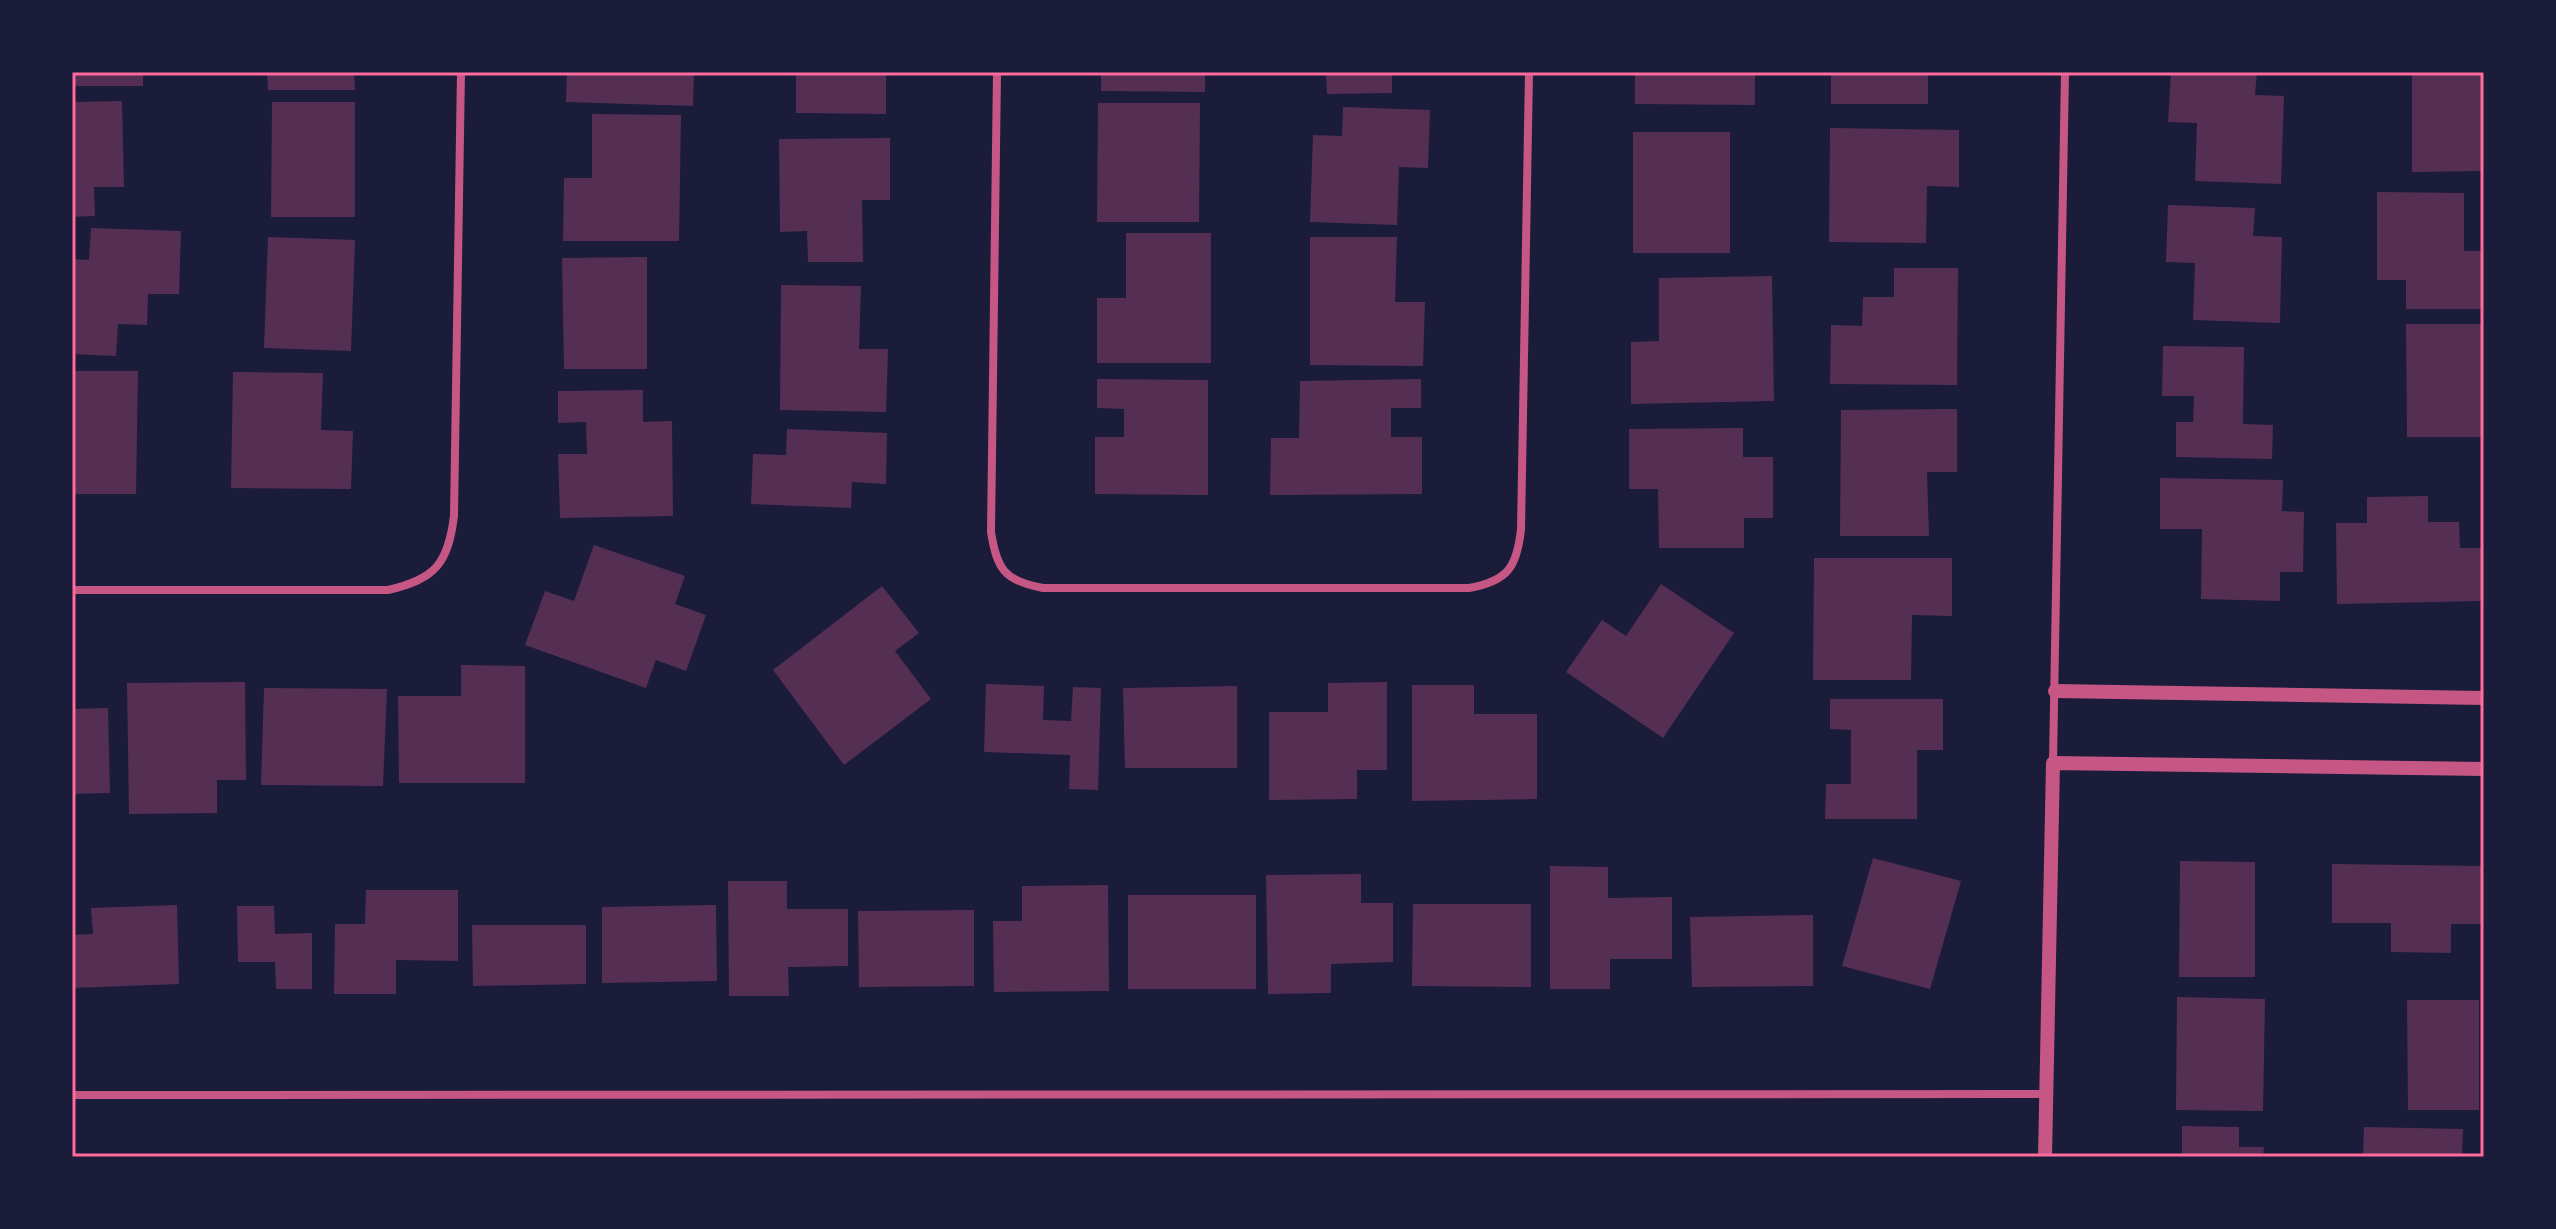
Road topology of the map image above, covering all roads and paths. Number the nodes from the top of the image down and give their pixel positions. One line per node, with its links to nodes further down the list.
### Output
1 (461, 72): 5 (street)
2 (997, 72): 3 (street)
3 (1529, 72)
4 (2065, 72): 6 (street)
5 (72, 590)
6 (2055, 691): 7 (street); 8 (street)
7 (2484, 698)
8 (2053, 763): 9 (street); 10 (street)
9 (2484, 769)
10 (2045, 1094): 11 (street); 12 (street)
11 (72, 1095)
12 (2045, 1157)

